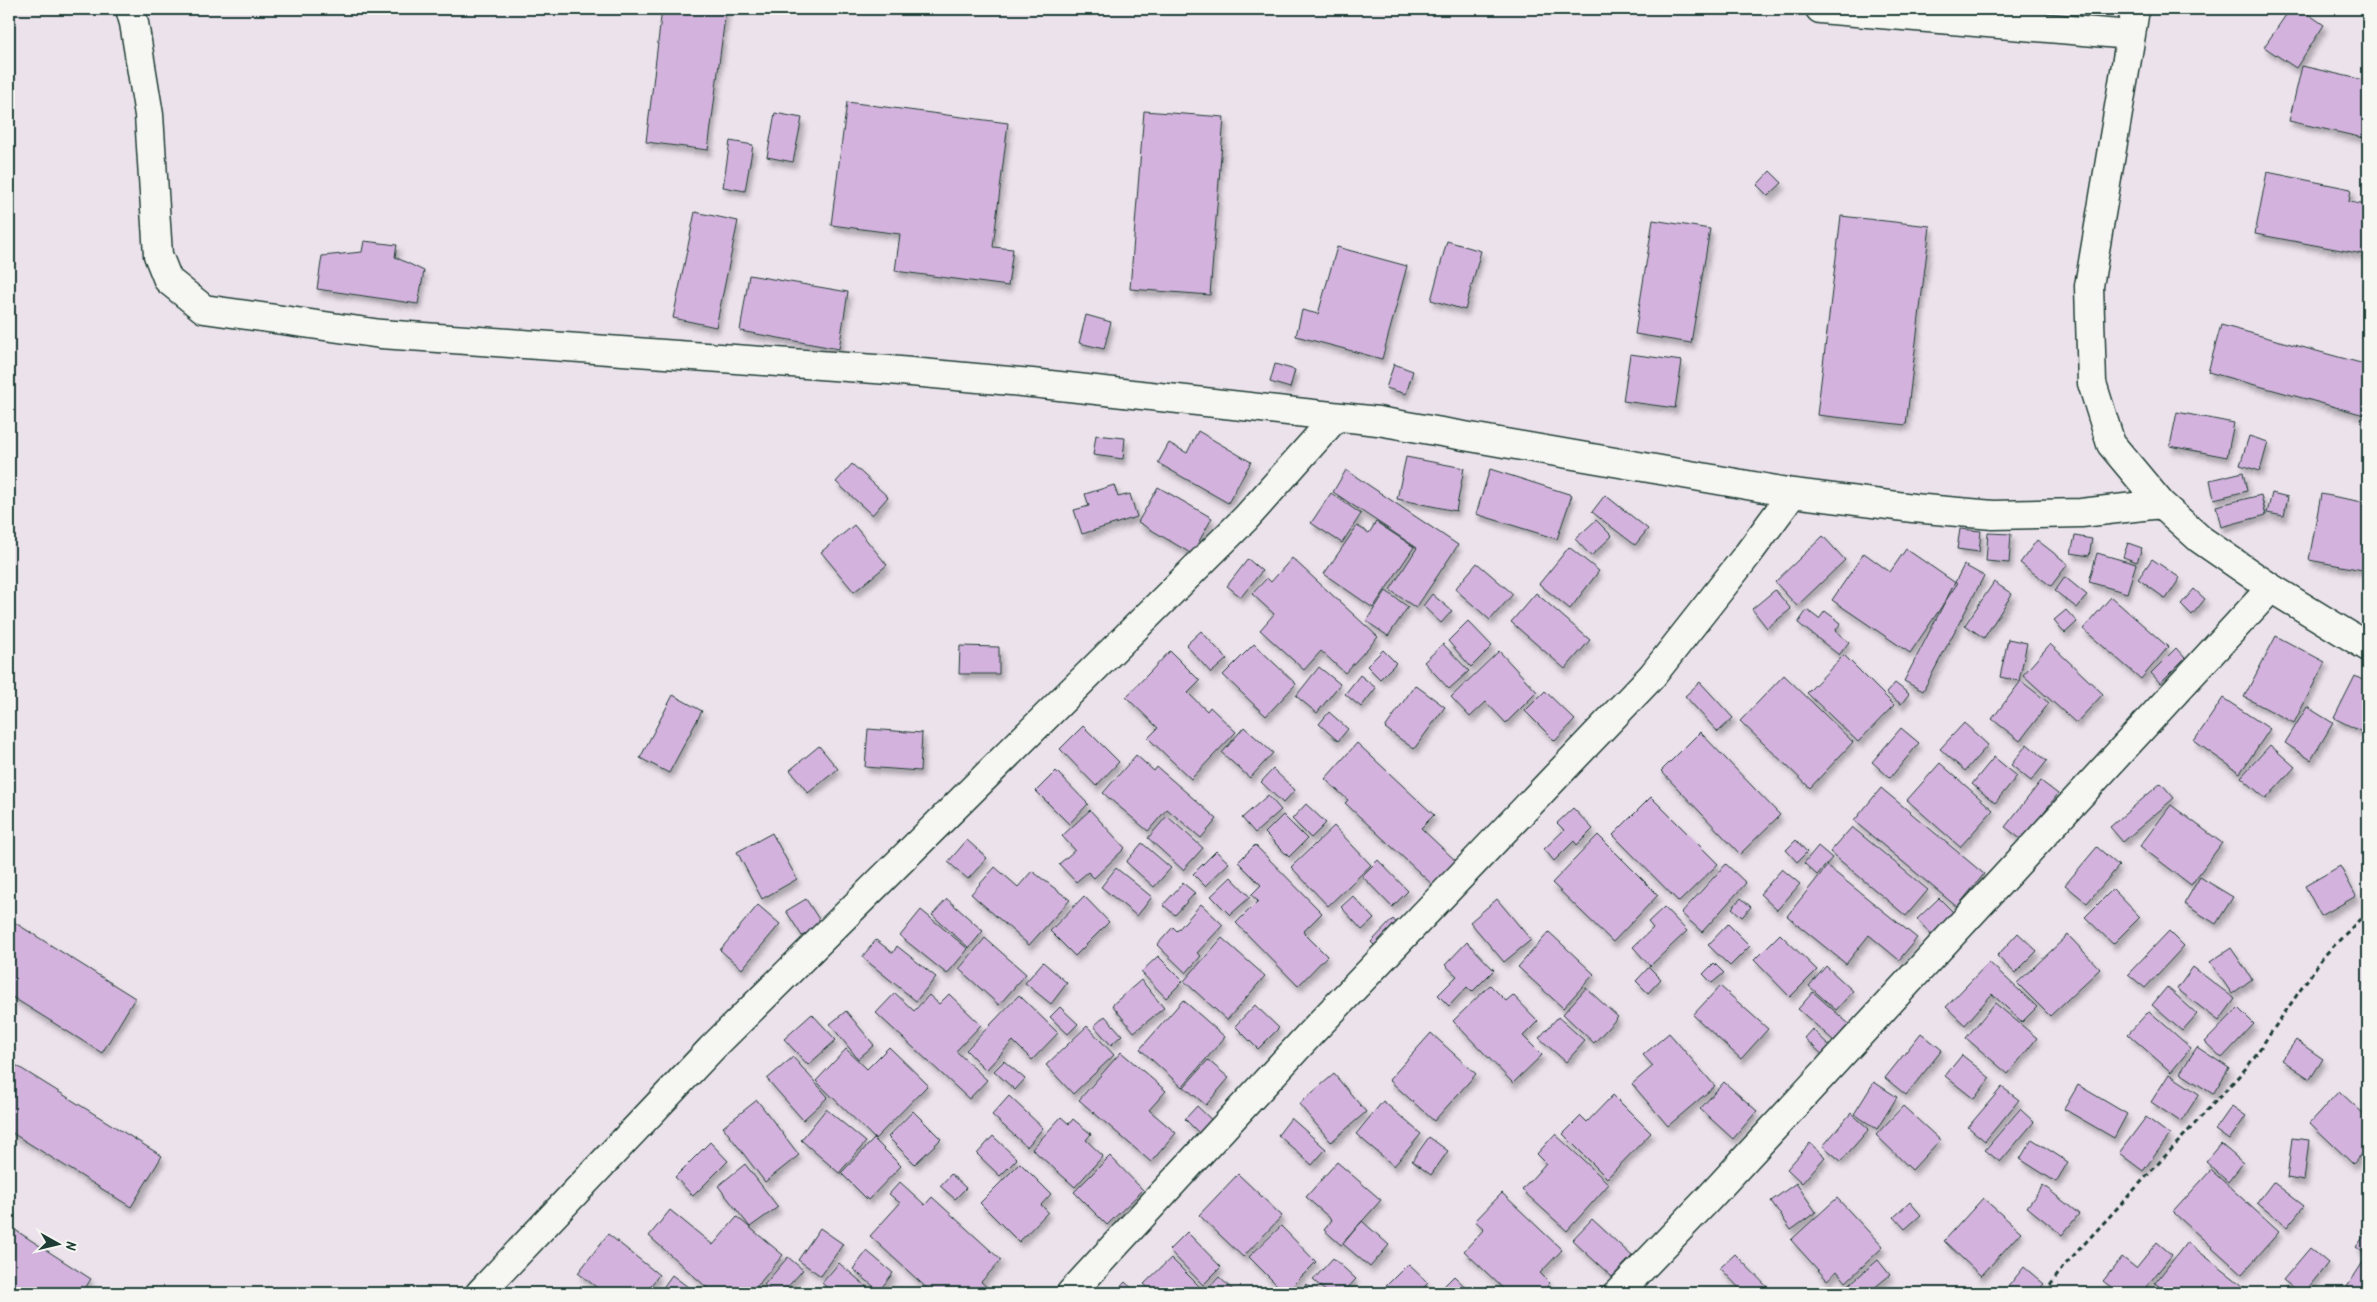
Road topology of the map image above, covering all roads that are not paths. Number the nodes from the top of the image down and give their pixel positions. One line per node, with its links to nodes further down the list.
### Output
1 (130, 9): 4 (street)
2 (1829, 9): 3 (street)
3 (2133, 22): 6 (street)
4 (1336, 417): 5 (street); 9 (street)
5 (1793, 493): 6 (street); 10 (street)
6 (2161, 504): 7 (street)
7 (2270, 588): 8 (street); 11 (street)
8 (2368, 647)
9 (480, 1293)
10 (1071, 1293)
11 (1618, 1293)

